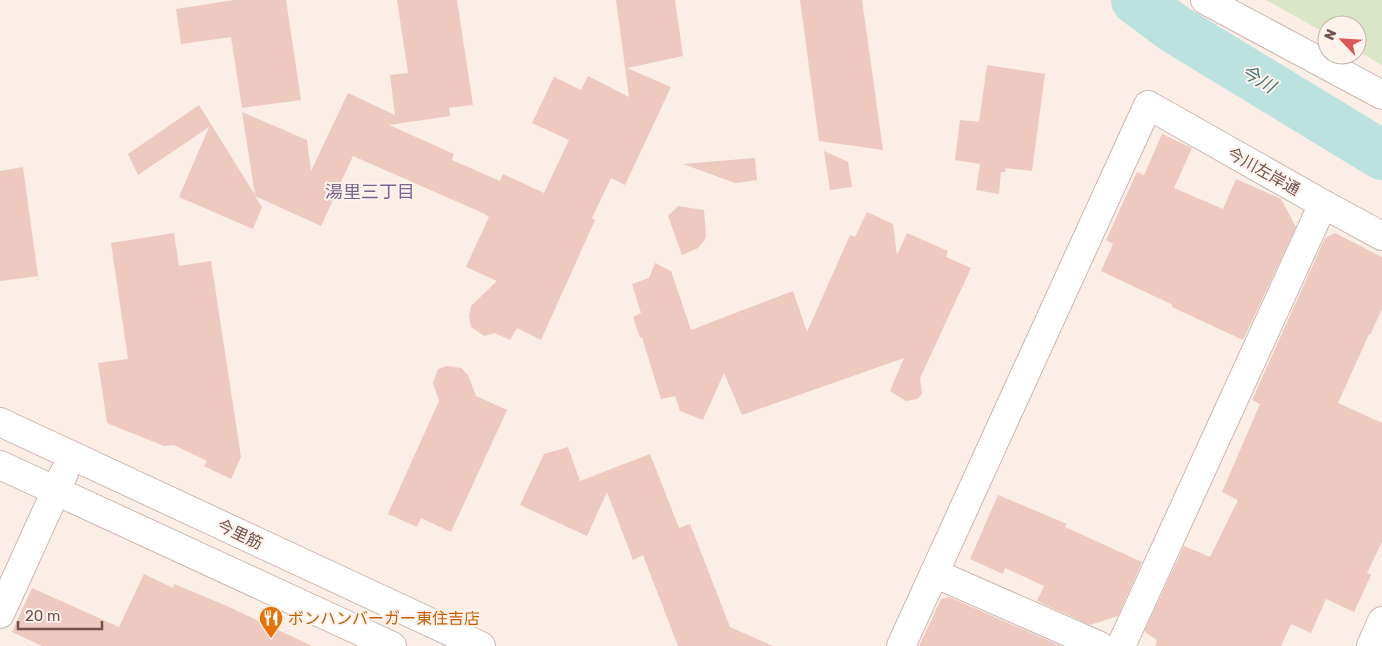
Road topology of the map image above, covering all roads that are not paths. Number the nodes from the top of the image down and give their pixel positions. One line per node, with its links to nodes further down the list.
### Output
1 (1205, 0): 2 (street)
2 (1382, 96)
3 (1323, 204): 4 (street, 今川左岸通); 9 (street, 今川左岸通); 16 (street)
4 (1382, 236)
5 (0, 422): 6 (street, 今里筋)
6 (72, 456): 8 (street); 13 (street, 今里筋)
7 (0, 465): 8 (street)
8 (56, 490): 10 (street); 12 (street)
9 (934, 573): 14 (street); 15 (street)
10 (0, 614)
11 (1382, 621): 17 (street)
12 (392, 646)
13 (481, 646)
14 (901, 646)
15 (1100, 646)
16 (1121, 646)
17 (1371, 646)

